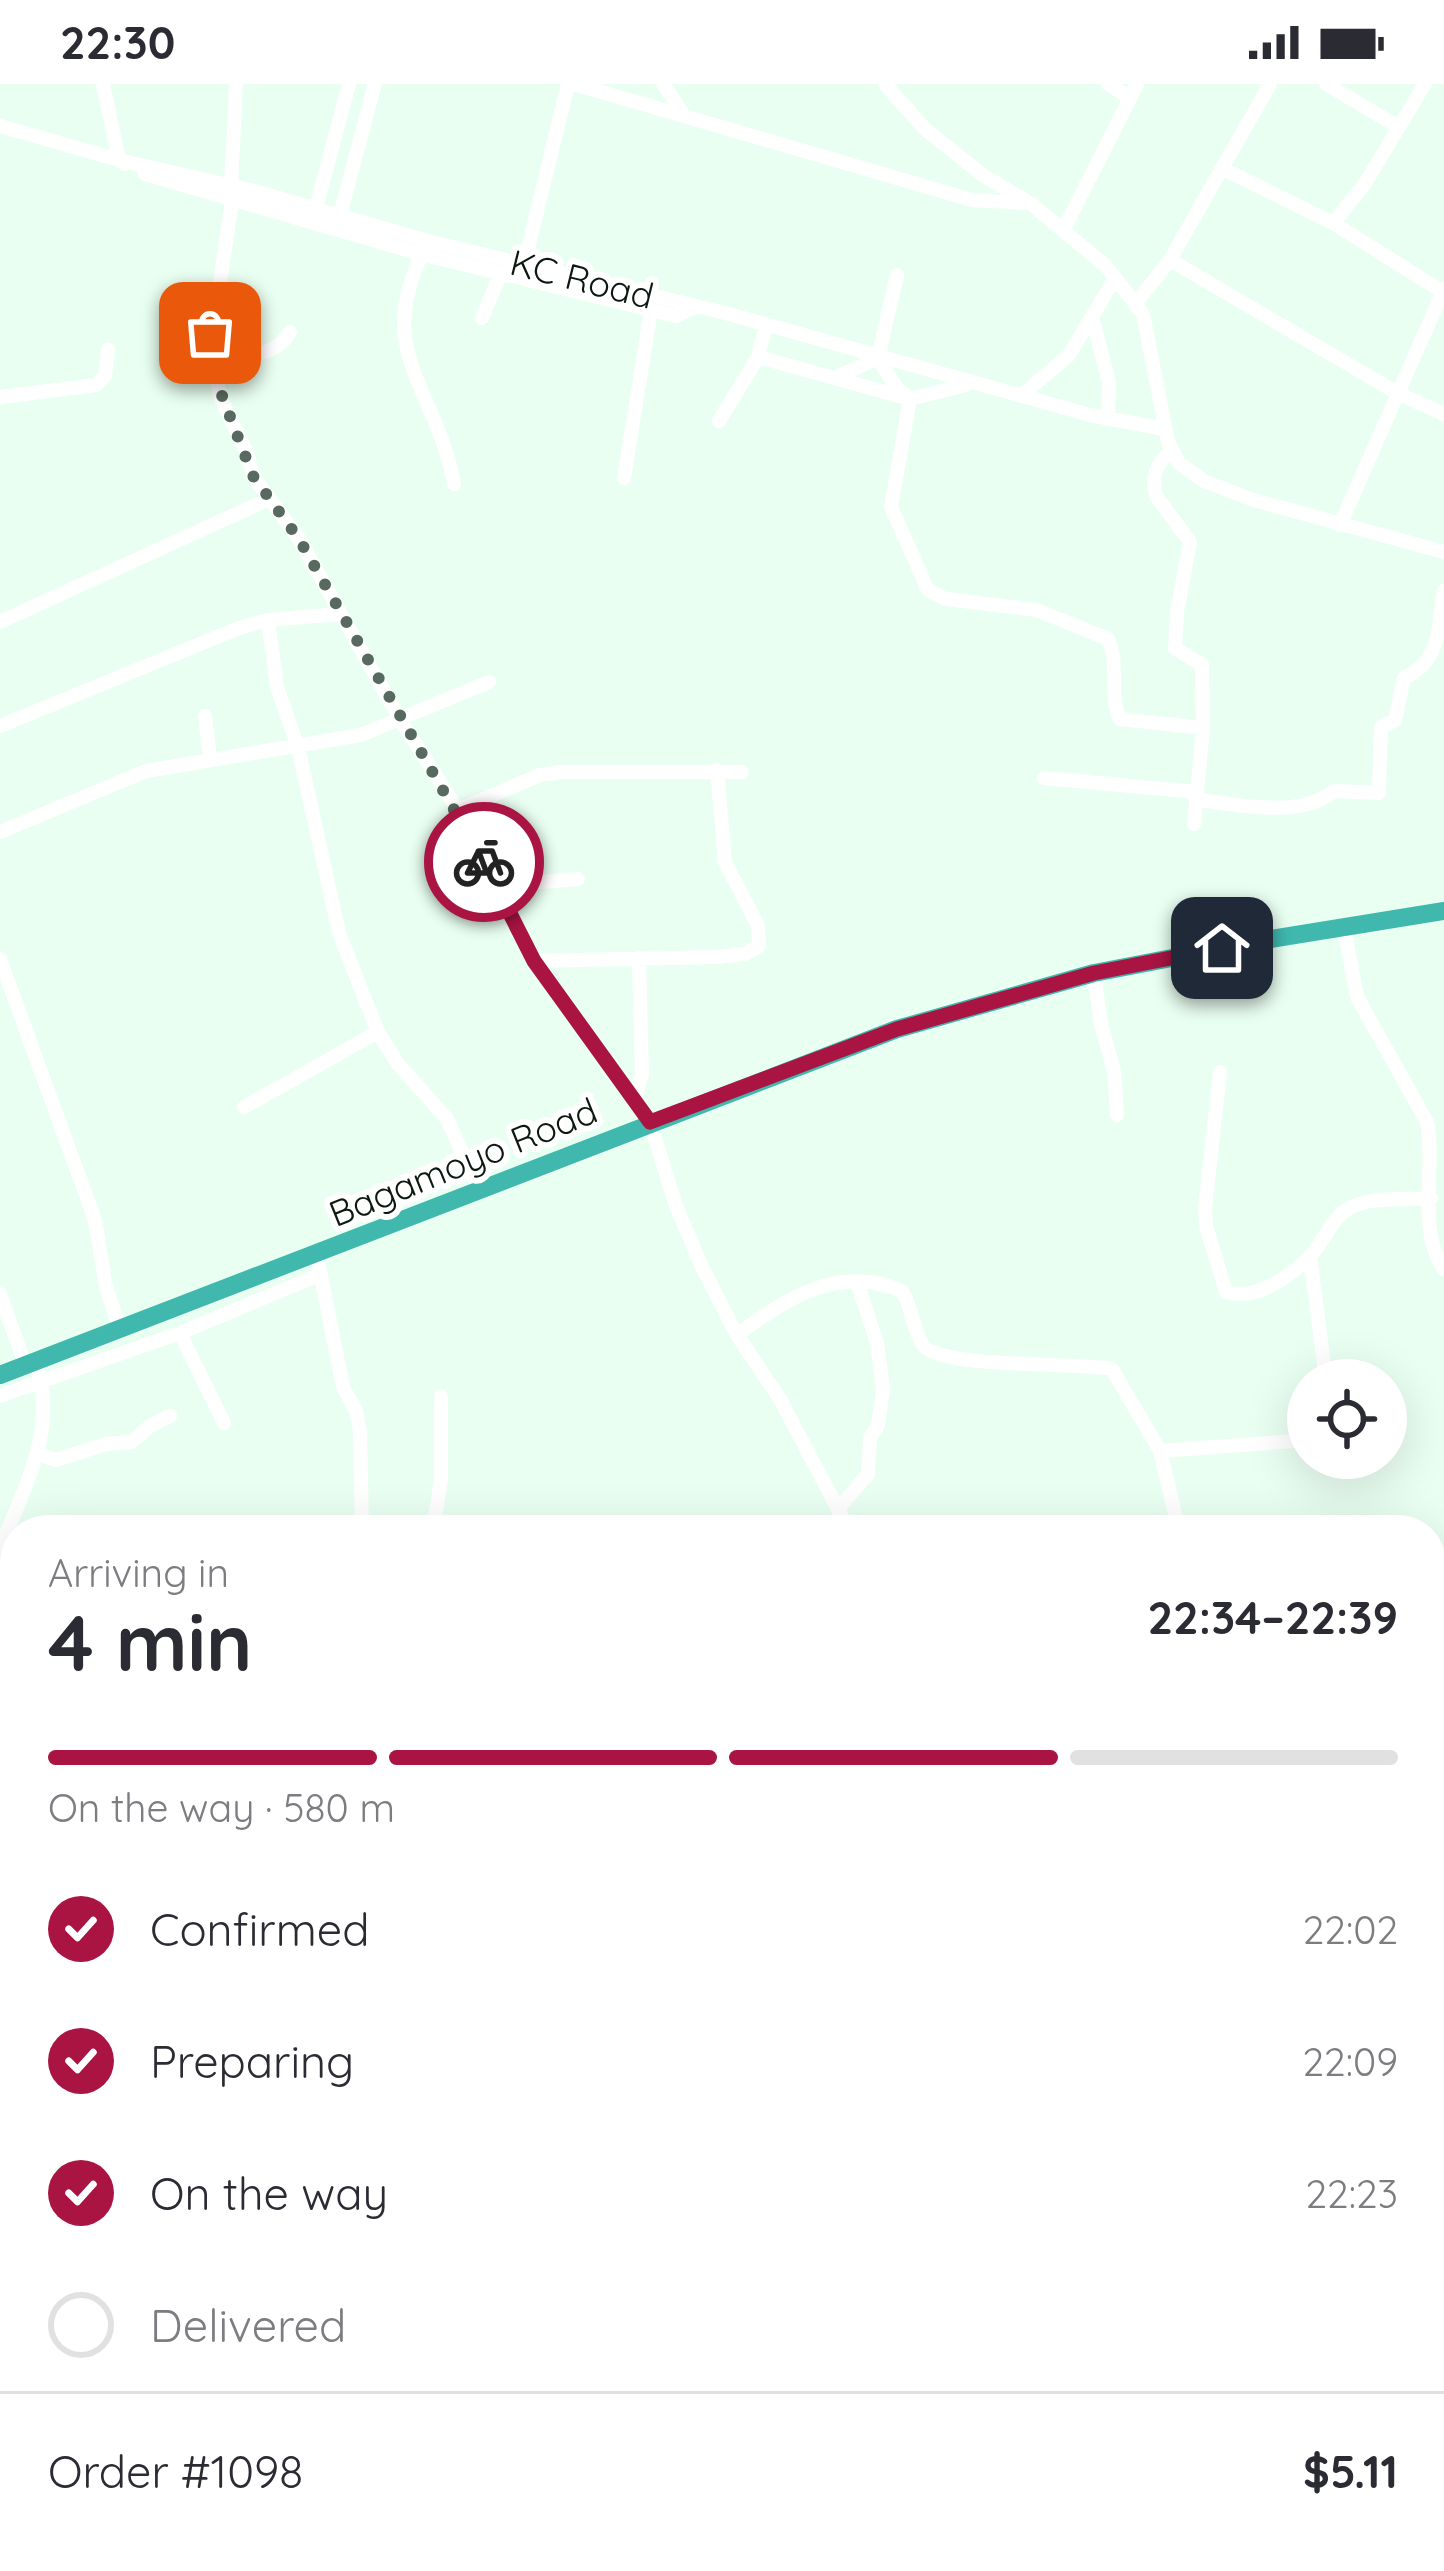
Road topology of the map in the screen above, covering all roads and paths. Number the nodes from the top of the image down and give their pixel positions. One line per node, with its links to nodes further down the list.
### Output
1 (103, 84): 16 (street)
2 (236, 84): 18 (street)
3 (349, 84): 21 (street)
4 (375, 84): 22 (street)
5 (571, 84): 13 (street); 27 (street)
6 (663, 84): 13 (street)
7 (886, 84): 20 (street)
8 (1108, 84): 12 (street)
9 (1270, 84): 17 (street)
10 (1325, 84): 15 (street)
11 (1425, 84): 15 (street)
12 (1133, 90): 24 (street)
13 (683, 115): 20 (street)
14 (0, 126): 16 (street)
15 (1397, 126): 23 (street)
16 (119, 160): 18 (street)
17 (1223, 169): 23 (street); 26 (street)
18 (231, 193): 19 (street); 40 (street)
19 (256, 200): 21 (street, KC Road); 25 (street)
20 (1030, 203): 24 (street)
21 (316, 208): 22 (street, KC Road)
22 (340, 215): 25 (street, KC Road)
23 (1333, 223): 31 (street)
24 (1064, 229): 30 (street)
25 (425, 248): 27 (street, KC Road); 28 (street); 55 (street)
26 (1170, 260): 32 (street); 45 (street)
27 (524, 265): 33 (street, KC Road)
28 (501, 273): 34 (street); 36 (street)
29 (897, 275): 42 (street)
30 (1115, 278): 32 (street); 35 (street)
31 (1443, 291): 45 (street)
32 (1135, 304): 52 (street)
33 (698, 306): 34 (street); 37 (street, KC Road)
34 (651, 310): 54 (street)
35 (1092, 316): 46 (street); 50 (street)
36 (482, 318)
37 (766, 325): 41 (street); 42 (street, KC Road)
38 (290, 332): 40 (street)
39 (108, 349): 47 (street)
40 (210, 351): 56 (street)
41 (758, 357): 43 (street); 51 (street)
42 (878, 358): 43 (street); 44 (street, KC Road); 48 (street)
43 (834, 378): 48 (street)
44 (971, 384): 46 (street, KC Road); 48 (street)
45 (1399, 394): 49 (street); 57 (street)
46 (1021, 396): 50 (street, KC Road)
47 (0, 397)
48 (910, 399): 67 (street)
49 (1444, 413)
50 (1108, 418): 52 (street, KC Road)
51 (718, 421)
52 (1165, 429): 53 (street)
53 (1171, 451): 57 (street); 67 (street)
54 (624, 478)
55 (454, 484)
56 (269, 499): 60 (street); 62 (street)
57 (1340, 525): 58 (street)
58 (1444, 552)
59 (1444, 591): 73 (street)
60 (340, 614): 61 (street); 65 (street)
61 (268, 620): 66 (street); 68 (street)
62 (0, 622)
63 (489, 682): 65 (street)
64 (205, 716): 69 (street)
65 (401, 721): 68 (street); 74 (street)
66 (0, 727)
67 (1203, 728): 73 (street)
68 (298, 747): 69 (street); 85 (street)
69 (210, 759): 76 (street)
70 (717, 770): 71 (street); 74 (street); 81 (street)
71 (742, 772)
72 (1044, 778): 73 (street)
73 (1196, 796): 75 (street)
74 (458, 811): 78 (street)
75 (1194, 824)
76 (0, 832)
77 (578, 879): 78 (street)
78 (500, 891): 83 (street)
79 (1444, 911): 80 (highway, Bagamoyo Road)
80 (1344, 927): 84 (highway, Bagamoyo Road); 92 (street)
81 (639, 958): 83 (street); 87 (street)
82 (0, 959): 98 (street)
83 (534, 961): 87 (street)
84 (1094, 973): 89 (street); 90 (highway, Bagamoyo Road)
85 (378, 1032): 88 (street); 91 (street)
86 (1220, 1072): 93 (street)
87 (634, 1101): 90 (street)
88 (244, 1107)
89 (1117, 1114)
90 (650, 1122): 91 (highway, Bagamoyo Road); 100 (street)
91 (480, 1192): 94 (highway, Bagamoyo Road)
92 (1431, 1198): 93 (street); 95 (street)
93 (1310, 1257): 101 (street)
94 (319, 1265): 98 (highway, Bagamoyo Road); 99 (street); 113 (street)
95 (1444, 1269)
96 (857, 1282): 100 (street); 109 (street); 111 (street)
97 (0, 1294): 102 (street)
98 (120, 1329): 102 (highway, Bagamoyo Road)
99 (180, 1333): 102 (street); 107 (street)
100 (737, 1335): 111 (street)
101 (1323, 1359)
102 (35, 1371): 103 (highway, Bagamoyo Road); 104 (street); 110 (street)
103 (0, 1375)
104 (0, 1396)
105 (441, 1396): 114 (street)
106 (170, 1416): 110 (street)
107 (224, 1424)
108 (1287, 1442): 109 (street)
109 (1160, 1451): 116 (street)
110 (37, 1454): 112 (street)
111 (838, 1509): 115 (street)
112 (13, 1515)
113 (362, 1515)
114 (435, 1515)
115 (841, 1515)
116 (1175, 1515)

